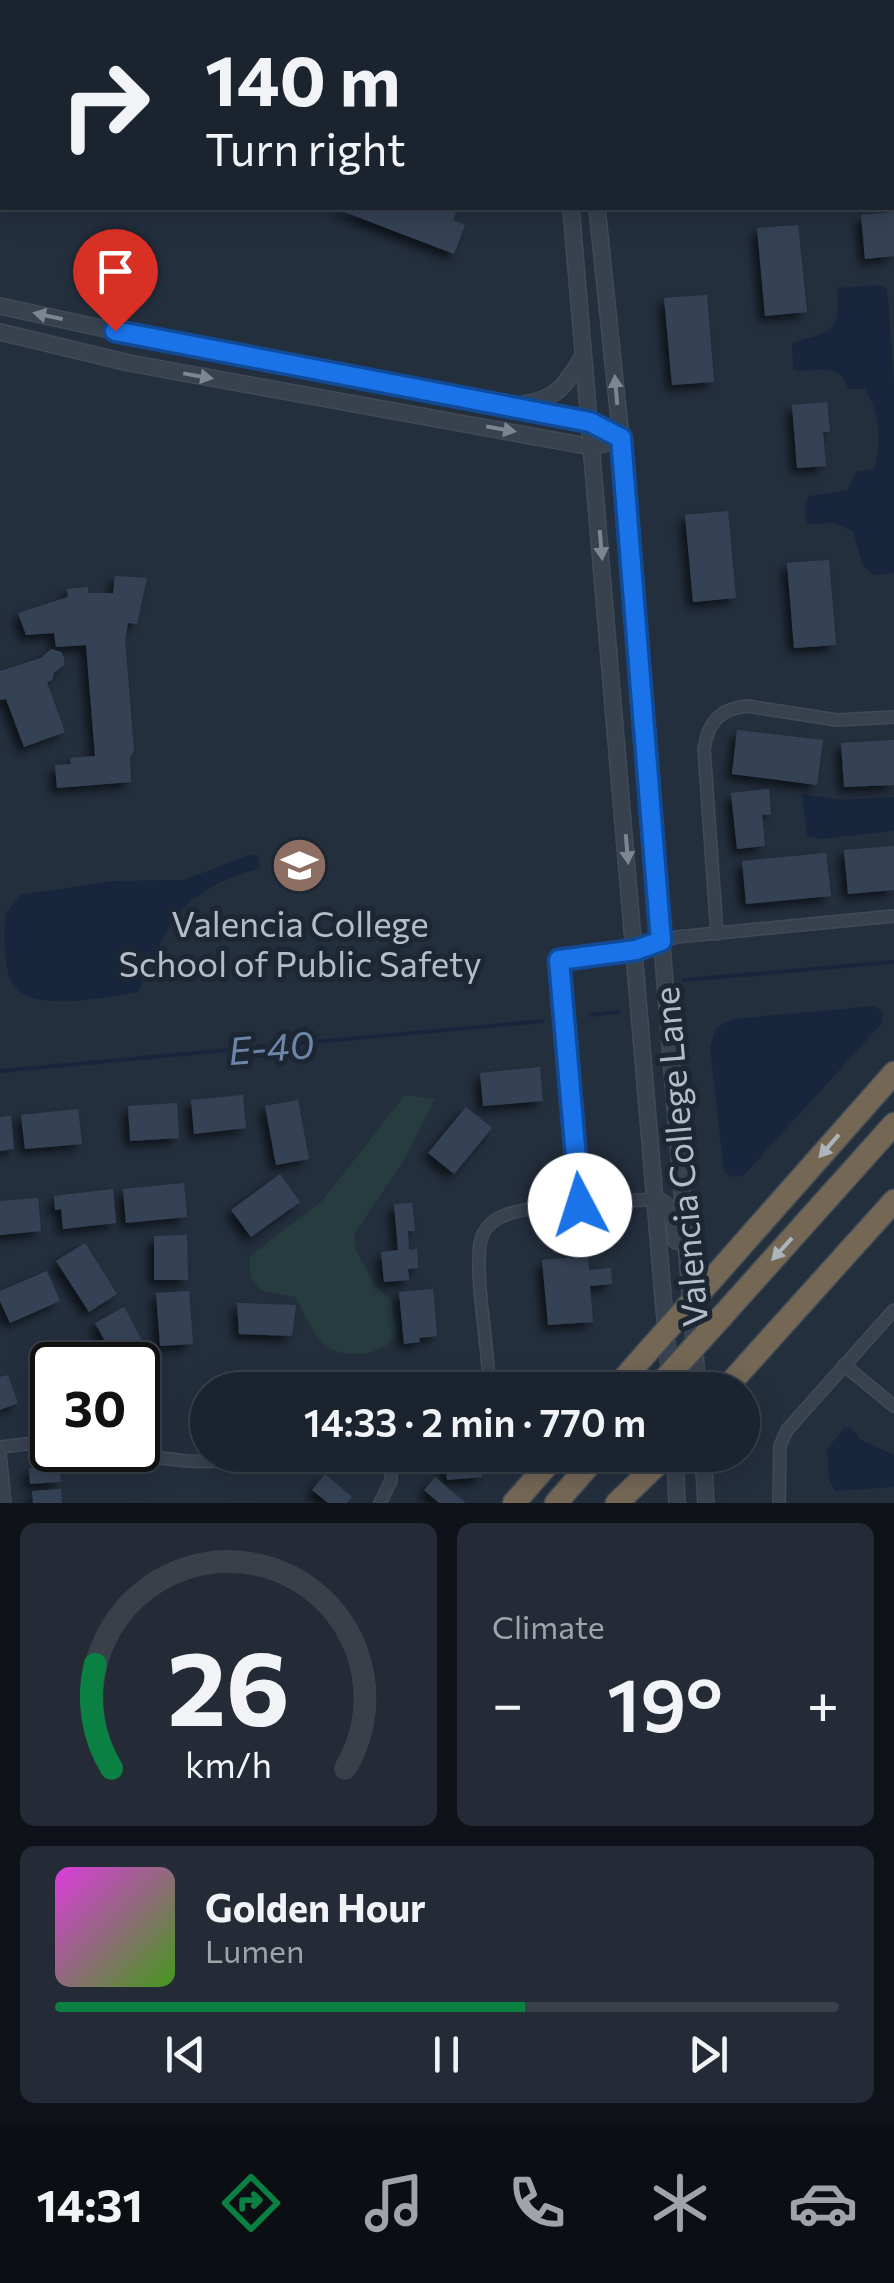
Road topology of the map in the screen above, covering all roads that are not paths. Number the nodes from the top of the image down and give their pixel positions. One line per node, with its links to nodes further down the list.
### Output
1 (571, 210): 5 (street, Valencia College Lane)
2 (597, 210): 8 (street, Valencia College Lane, one-way to 2)
3 (0, 306): 6 (street, one-way to 3)
4 (0, 332): 9 (street, one-way to 9)
5 (583, 356): 6 (street); 7 (street, Valencia College Lane)
6 (506, 406): 7 (street)
7 (590, 422): 8 (street); 9 (street, Valencia College Lane)
8 (621, 438): 9 (street); 13 (street, Valencia College Lane)
9 (592, 448): 14 (street, Valencia College Lane, one-way to 14)
10 (894, 717): 12 (street)
11 (894, 916): 12 (street)
12 (717, 934): 13 (street)
13 (661, 941): 14 (street); 20 (street, Valencia College Lane)
14 (636, 950): 17 (street, Valencia College Lane); 19 (street)
15 (894, 1073): 24 (highway, one-way to 24, bridge)
16 (894, 1124): 26 (highway, one-way to 26, bridge)
17 (656, 1199): 19 (street); 20 (street); 25 (street, Valencia College Lane)
18 (894, 1200): 28 (highway)
19 (580, 1205): 23 (street)
20 (689, 1282): 27 (street, Valencia College Lane)
21 (894, 1310): 22 (street)
22 (844, 1365): 29 (street); 47 (street)
23 (488, 1372)
24 (630, 1372)
25 (670, 1372)
26 (671, 1372)
27 (696, 1372)
28 (740, 1372)
29 (894, 1406)
30 (30, 1446): 31 (street)
31 (0, 1451): 40 (street)
32 (160, 1460): 33 (street)
33 (190, 1463)
34 (391, 1472): 41 (street)
35 (541, 1472): 42 (highway)
36 (583, 1472): 43 (highway)
37 (650, 1472): 44 (highway)
38 (676, 1472): 45 (street)
39 (703, 1472): 46 (street)
40 (5, 1503)
41 (380, 1503)
42 (514, 1503)
43 (556, 1503)
44 (617, 1503)
45 (678, 1503)
46 (706, 1503)
47 (779, 1503)

